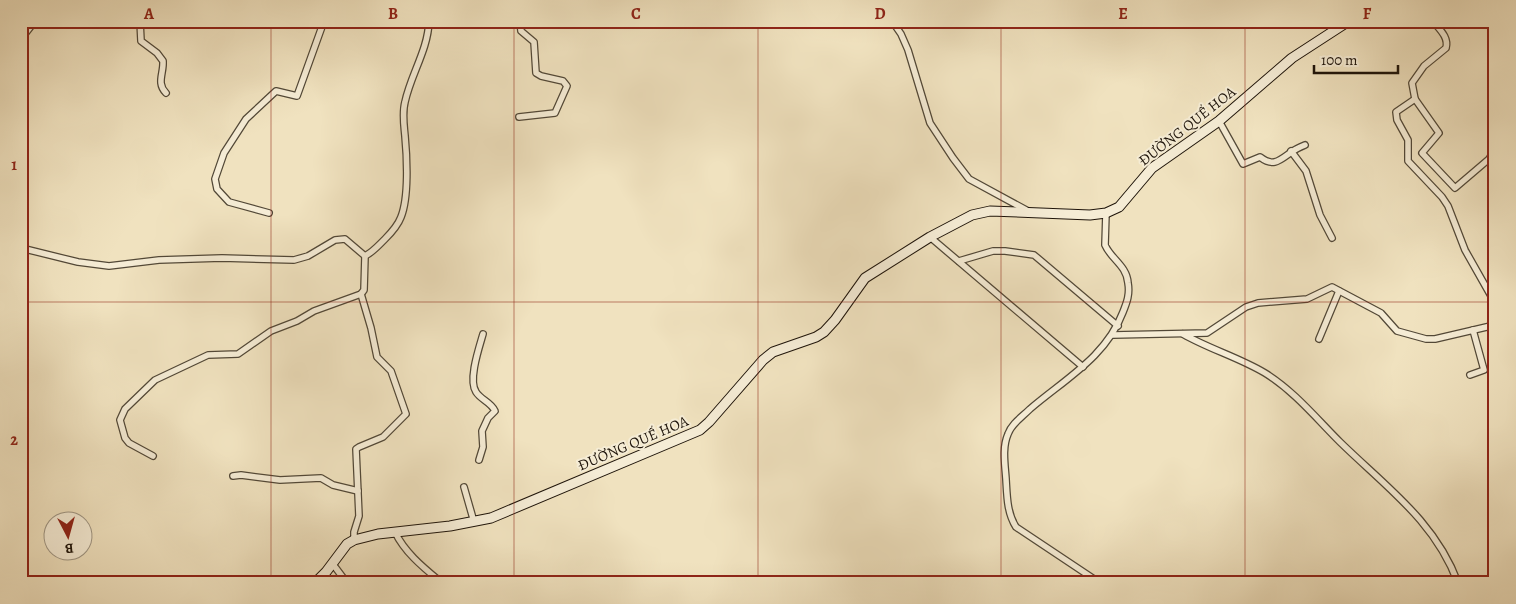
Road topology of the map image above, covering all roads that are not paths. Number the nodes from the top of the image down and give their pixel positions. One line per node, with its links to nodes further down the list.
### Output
1 (35, 21): 9 (street)
2 (140, 21): 10 (street)
3 (324, 21): 17 (street)
4 (430, 21): 23 (street)
5 (520, 21): 12 (street)
6 (892, 21): 18 (street)
7 (1350, 21): 13 (street, ĐƯỜNG QUẾ HOA)
8 (1433, 21): 11 (street)
9 (21, 39)
10 (166, 93)
11 (1415, 99): 15 (street); 27 (street)
12 (519, 117)
13 (1219, 121): 16 (street); 19 (street, ĐƯỜNG QUẾ HOA)
14 (1305, 145): 16 (street)
15 (1495, 149)
16 (1291, 151): 21 (street)
17 (269, 213)
18 (1032, 214): 19 (street, ĐƯỜNG QUẾ HOA); 20 (street, ĐƯỜNG QUẾ HOA)
19 (1106, 214): 29 (street)
20 (930, 236): 24 (street); 42 (street, ĐƯỜNG QUẾ HOA)
21 (1332, 238)
22 (21, 248): 23 (street)
23 (364, 256): 26 (street)
24 (959, 261): 29 (street); 35 (street)
25 (1339, 291): 30 (street); 31 (street); 34 (street)
26 (361, 294): 37 (street); 41 (street)
27 (1495, 303)
28 (1495, 325): 30 (street)
29 (1118, 326): 33 (street)
30 (1472, 330): 36 (street)
31 (1181, 333): 33 (street); 50 (street)
32 (483, 334): 38 (street)
33 (1113, 335): 35 (street)
34 (1319, 339)
35 (1082, 367): 49 (street)
36 (1470, 375)
37 (154, 456)
38 (479, 460)
39 (233, 476): 41 (street)
40 (464, 487): 42 (street)
41 (358, 491): 44 (street)
42 (474, 522): 43 (street, ĐƯỜNG QUẾ HOA)
43 (395, 532): 44 (street, ĐƯỜNG QUẾ HOA); 48 (street)
44 (354, 540): 45 (street)
45 (332, 563): 46 (street); 47 (street)
46 (315, 583)
47 (347, 583)
48 (442, 583)
49 (1100, 583)
50 (1458, 583)

